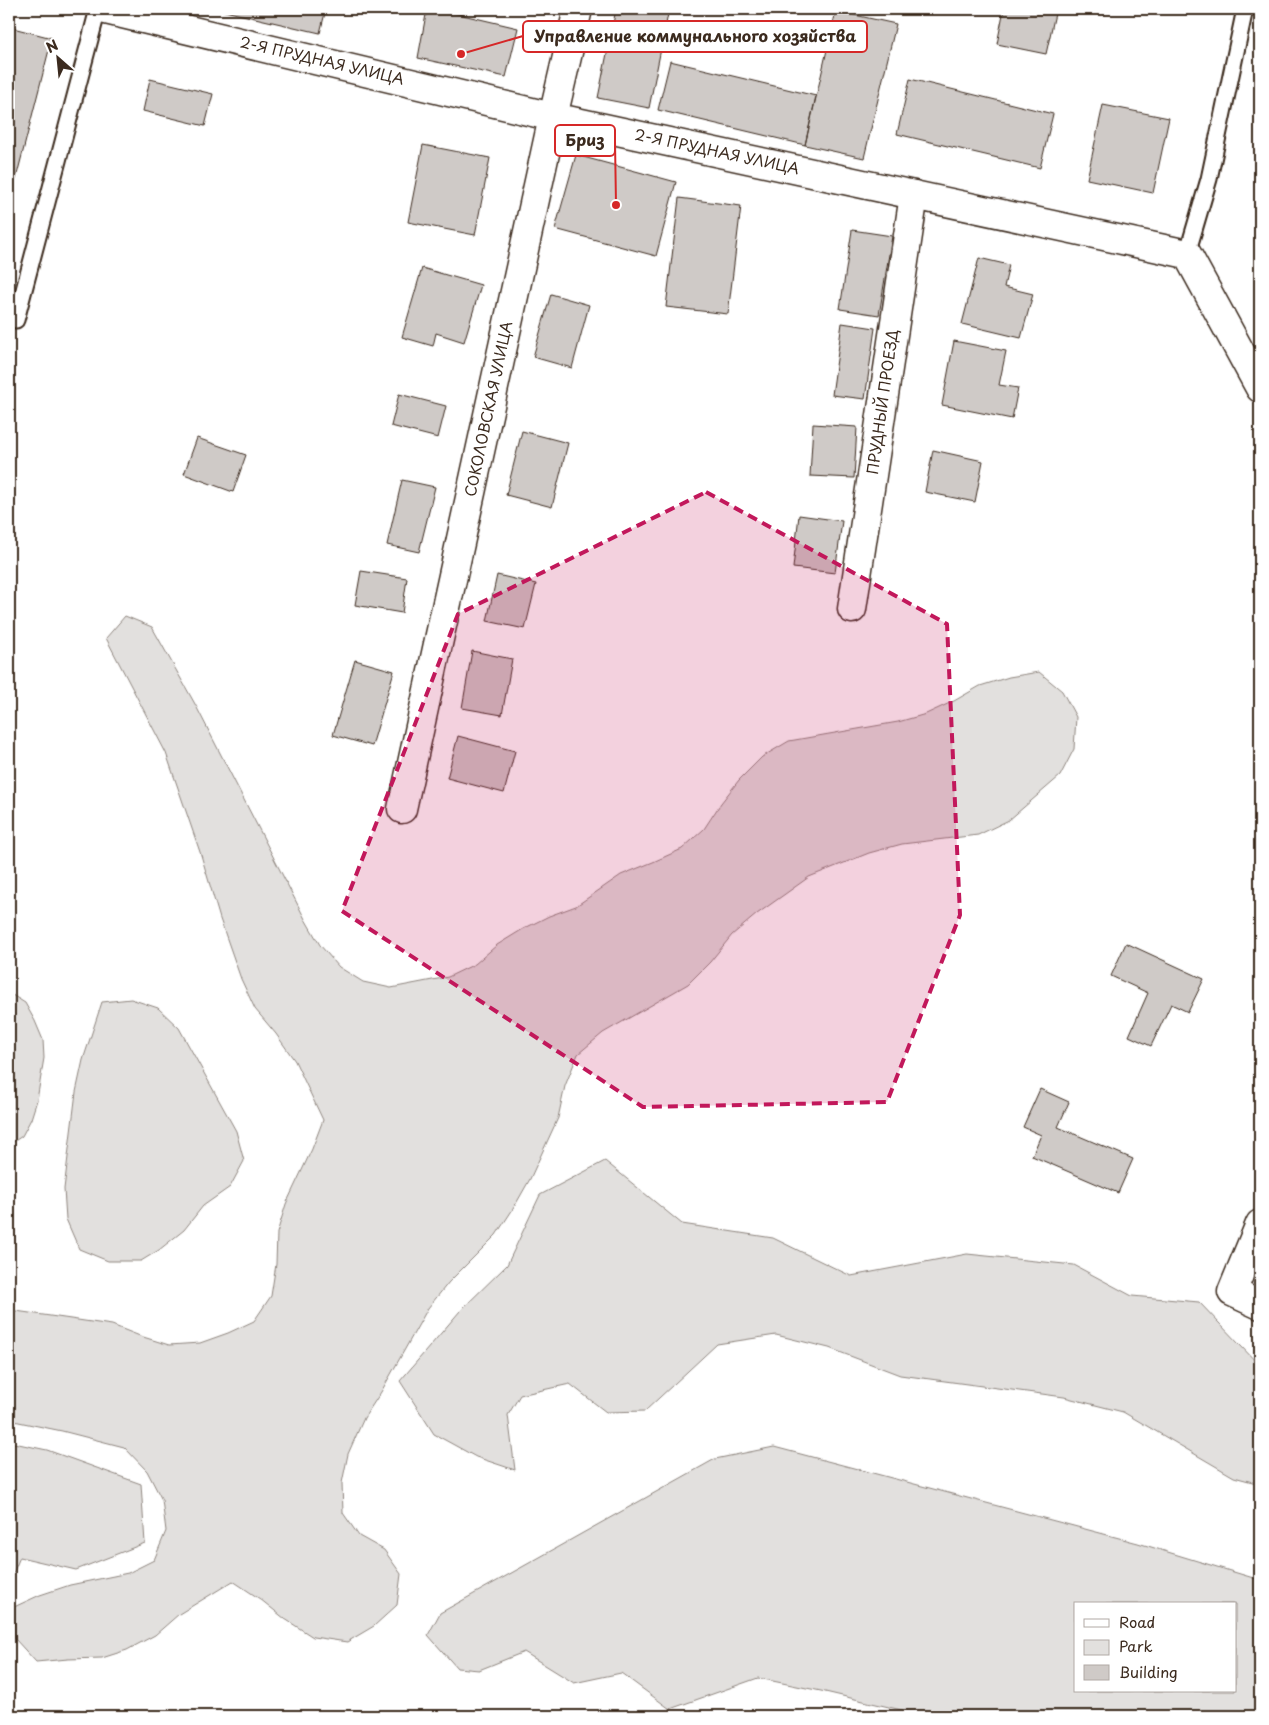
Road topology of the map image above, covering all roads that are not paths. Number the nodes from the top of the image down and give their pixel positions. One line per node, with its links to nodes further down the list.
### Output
1 (100, 9): 4 (street, 2-Я ПРУДНАЯ УЛИЦА); 7 (lane)
2 (578, 9): 4 (street, СОКОЛОВСКАЯ УЛИЦА)
3 (1245, 9): 6 (lane)
4 (553, 117): 5 (street, 2-Я ПРУДНАЯ УЛИЦА); 10 (street, СОКОЛОВСКАЯ УЛИЦА)
5 (914, 195): 6 (street, 2-Я ПРУДНАЯ УЛИЦА); 9 (street, ПРУДНЫЙ ПРОЕЗД)
6 (1187, 254): 8 (street)
7 (16, 320)
8 (1260, 388)
9 (852, 610)
10 (402, 809)
11 (1260, 1224): 12 (street)
12 (1260, 1305)

